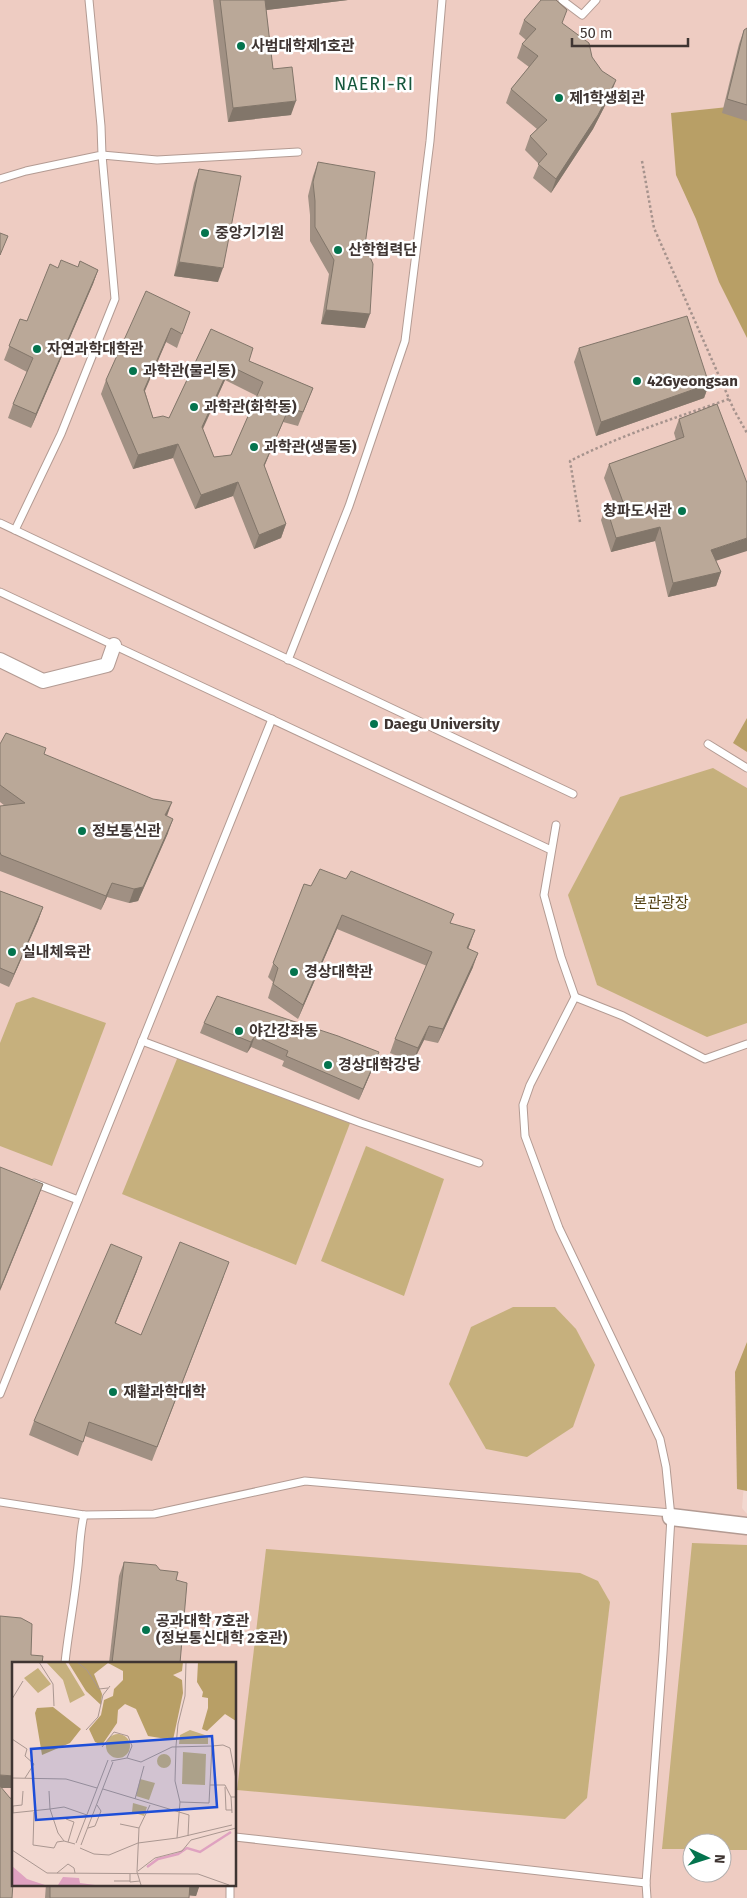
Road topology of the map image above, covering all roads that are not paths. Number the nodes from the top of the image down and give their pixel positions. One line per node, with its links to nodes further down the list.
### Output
1 (89, 0): 6 (lane)
2 (442, 0): 13 (lane)
3 (562, 0): 4 (lane)
4 (596, 0)
5 (298, 152): 6 (lane)
6 (102, 155): 7 (lane); 9 (lane)
7 (0, 179)
8 (0, 523): 9 (lane)
9 (15, 530): 13 (lane)
10 (0, 592): 11 (lane)
11 (114, 645): 12 (street); 14 (lane)
12 (0, 660)
13 (288, 660): 17 (lane)
14 (272, 719): 19 (lane); 21 (lane)
15 (708, 744): 16 (lane)
16 (747, 768)
17 (573, 794)
18 (556, 824): 19 (lane)
19 (552, 850): 20 (lane)
20 (575, 997): 22 (lane); 29 (lane)
21 (142, 1041): 23 (lane); 25 (lane)
22 (747, 1044)
23 (479, 1162)
24 (26, 1180): 25 (lane)
25 (78, 1200): 26 (lane)
26 (0, 1394)
27 (0, 1502): 28 (lane)
28 (84, 1515): 29 (lane); 31 (lane)
29 (671, 1515): 30 (street); 33 (lane)
30 (747, 1526)
31 (65, 1662)
32 (236, 1837): 33 (lane)
33 (646, 1883): 34 (lane)
34 (647, 1898)

